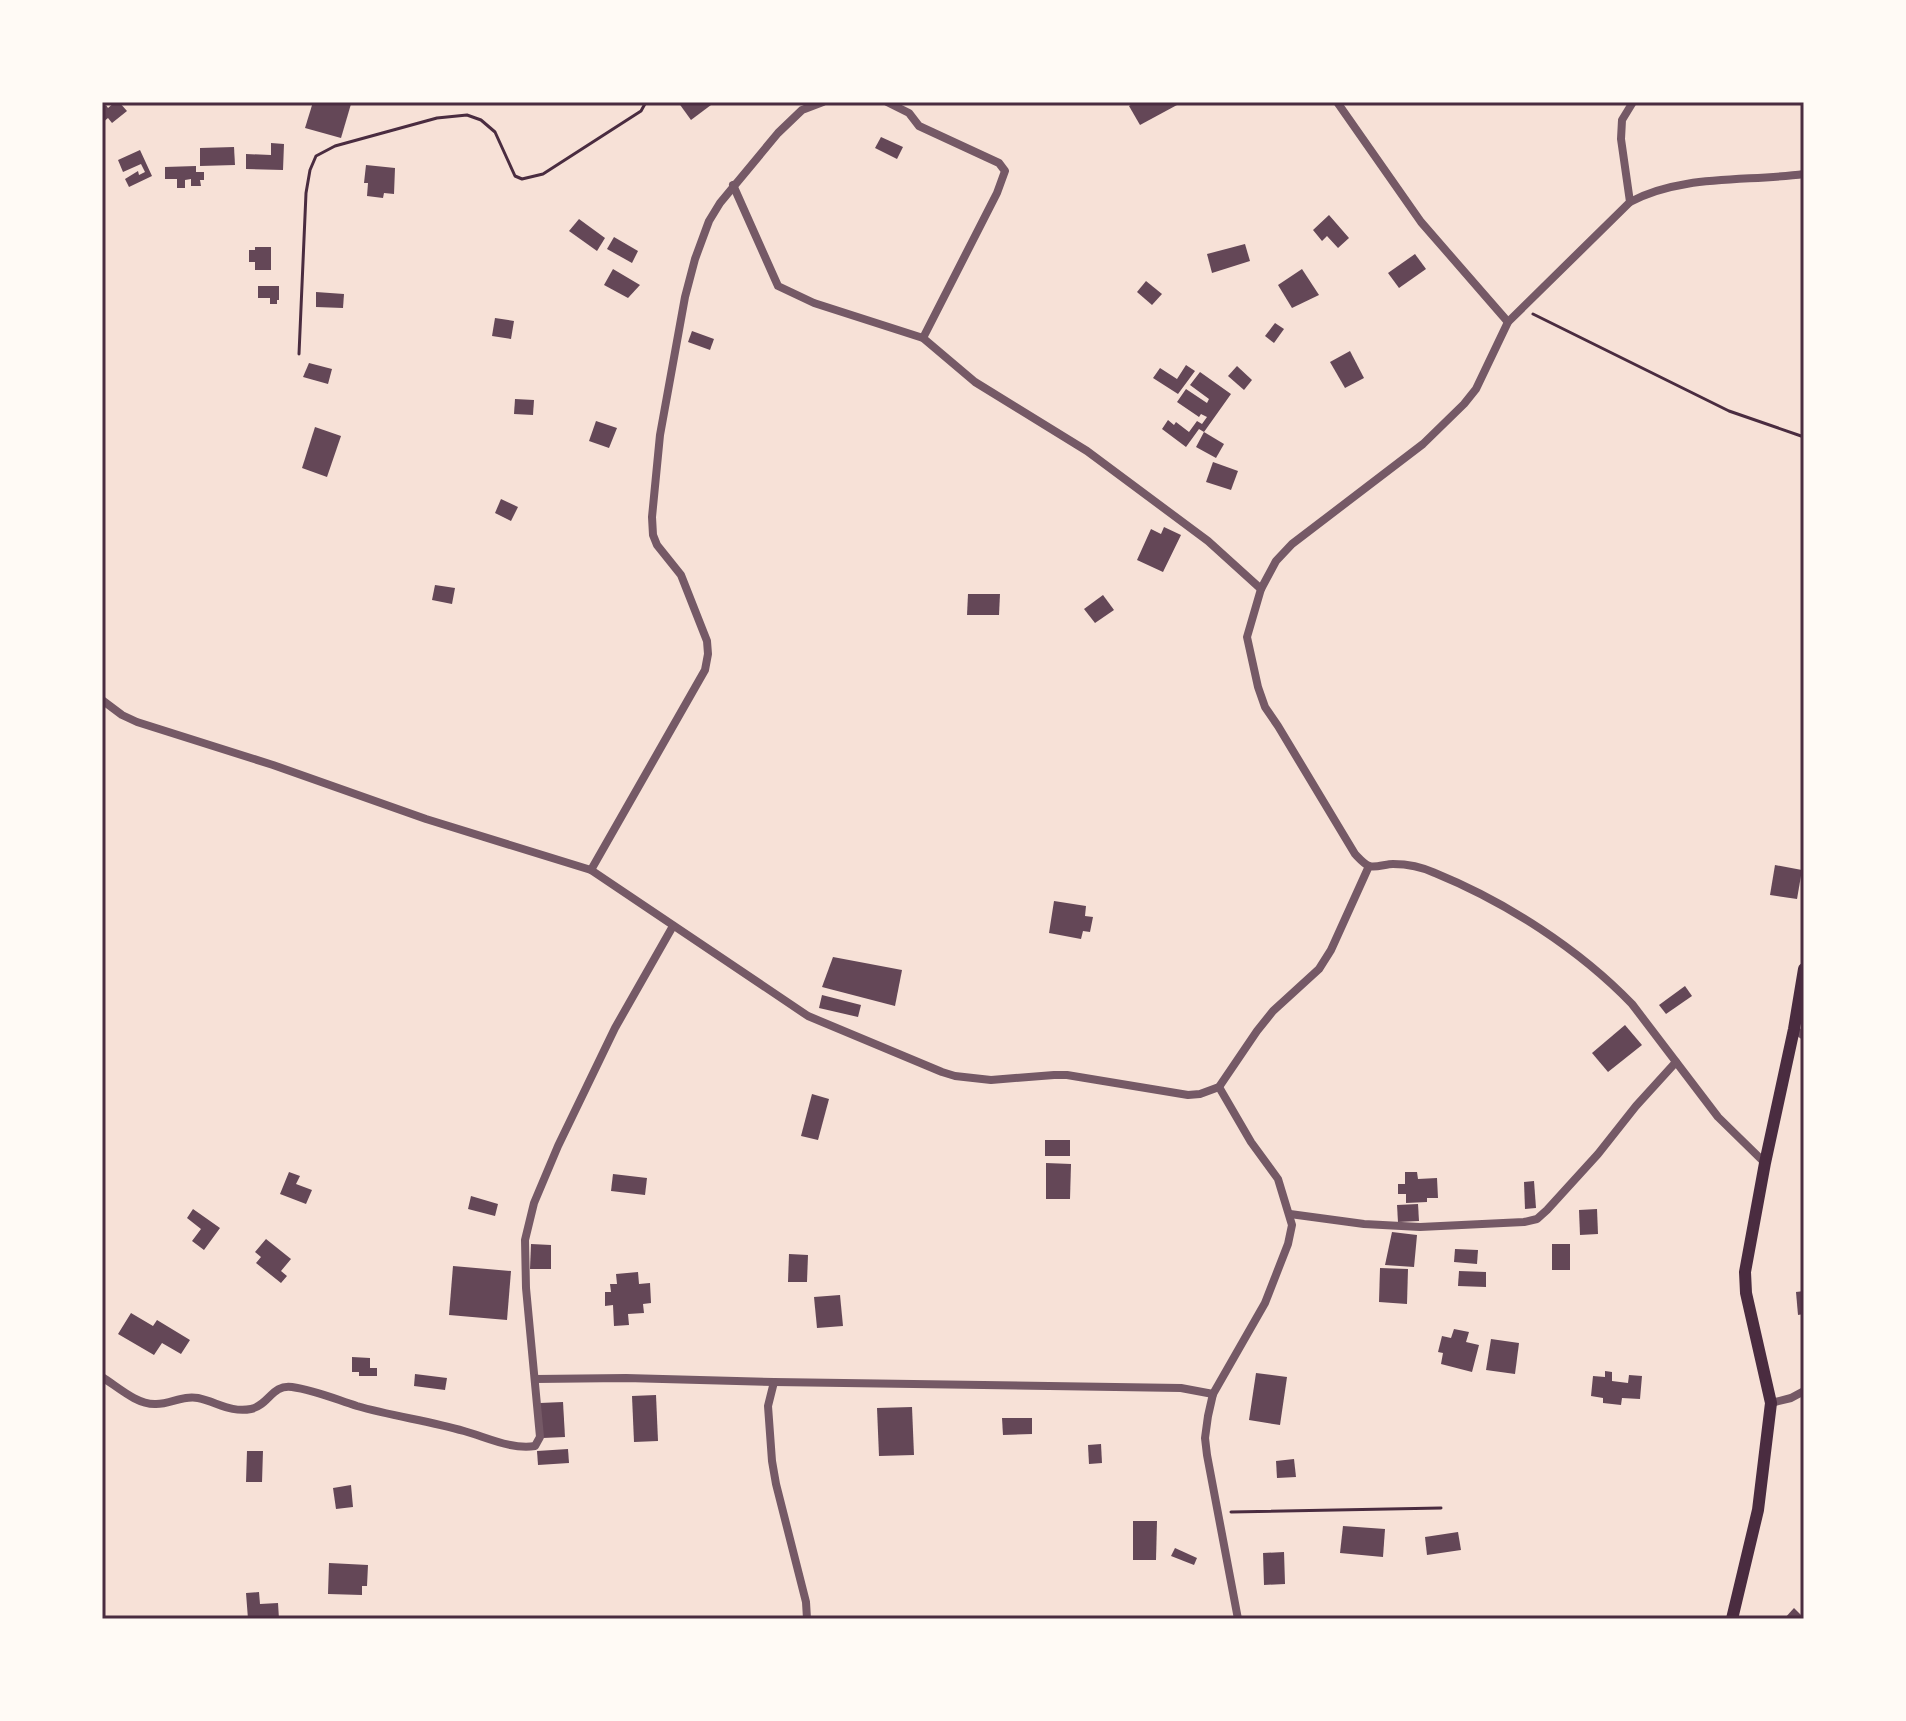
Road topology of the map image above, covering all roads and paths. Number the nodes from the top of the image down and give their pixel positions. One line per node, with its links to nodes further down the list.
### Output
1 (646, 102): 12 (path)
2 (823, 102): 7 (street)
3 (887, 102): 11 (street)
4 (1337, 102): 10 (street)
5 (1633, 102): 8 (street)
6 (1804, 174): 8 (street)
7 (733, 185): 11 (street); 17 (street)
8 (1630, 202): 9 (street)
9 (1523, 309): 10 (street); 13 (path)
10 (1508, 322): 14 (street)
11 (923, 338): 14 (street)
12 (299, 354)
13 (1804, 437)
14 (1261, 589): 16 (street)
15 (102, 700): 17 (street)
16 (1369, 866): 21 (street); 22 (street)
17 (591, 870): 18 (street)
18 (673, 926): 22 (street); 26 (street)
19 (1804, 969): 20 (main road)
20 (1799, 1033): 23 (main road)
21 (1676, 1062): 23 (street); 24 (street)
22 (1219, 1087): 24 (street)
23 (1765, 1163): 30 (main road)
24 (1290, 1214): 29 (street)
25 (102, 1377): 26 (street)
26 (535, 1379): 27 (street)
27 (774, 1382): 29 (street); 33 (street)
28 (1804, 1391): 30 (street)
29 (1213, 1394): 32 (street)
30 (1771, 1403): 35 (main road)
31 (1441, 1508): 32 (path)
32 (1219, 1512): 34 (street)
33 (807, 1619)
34 (1238, 1619)
35 (1732, 1619)

